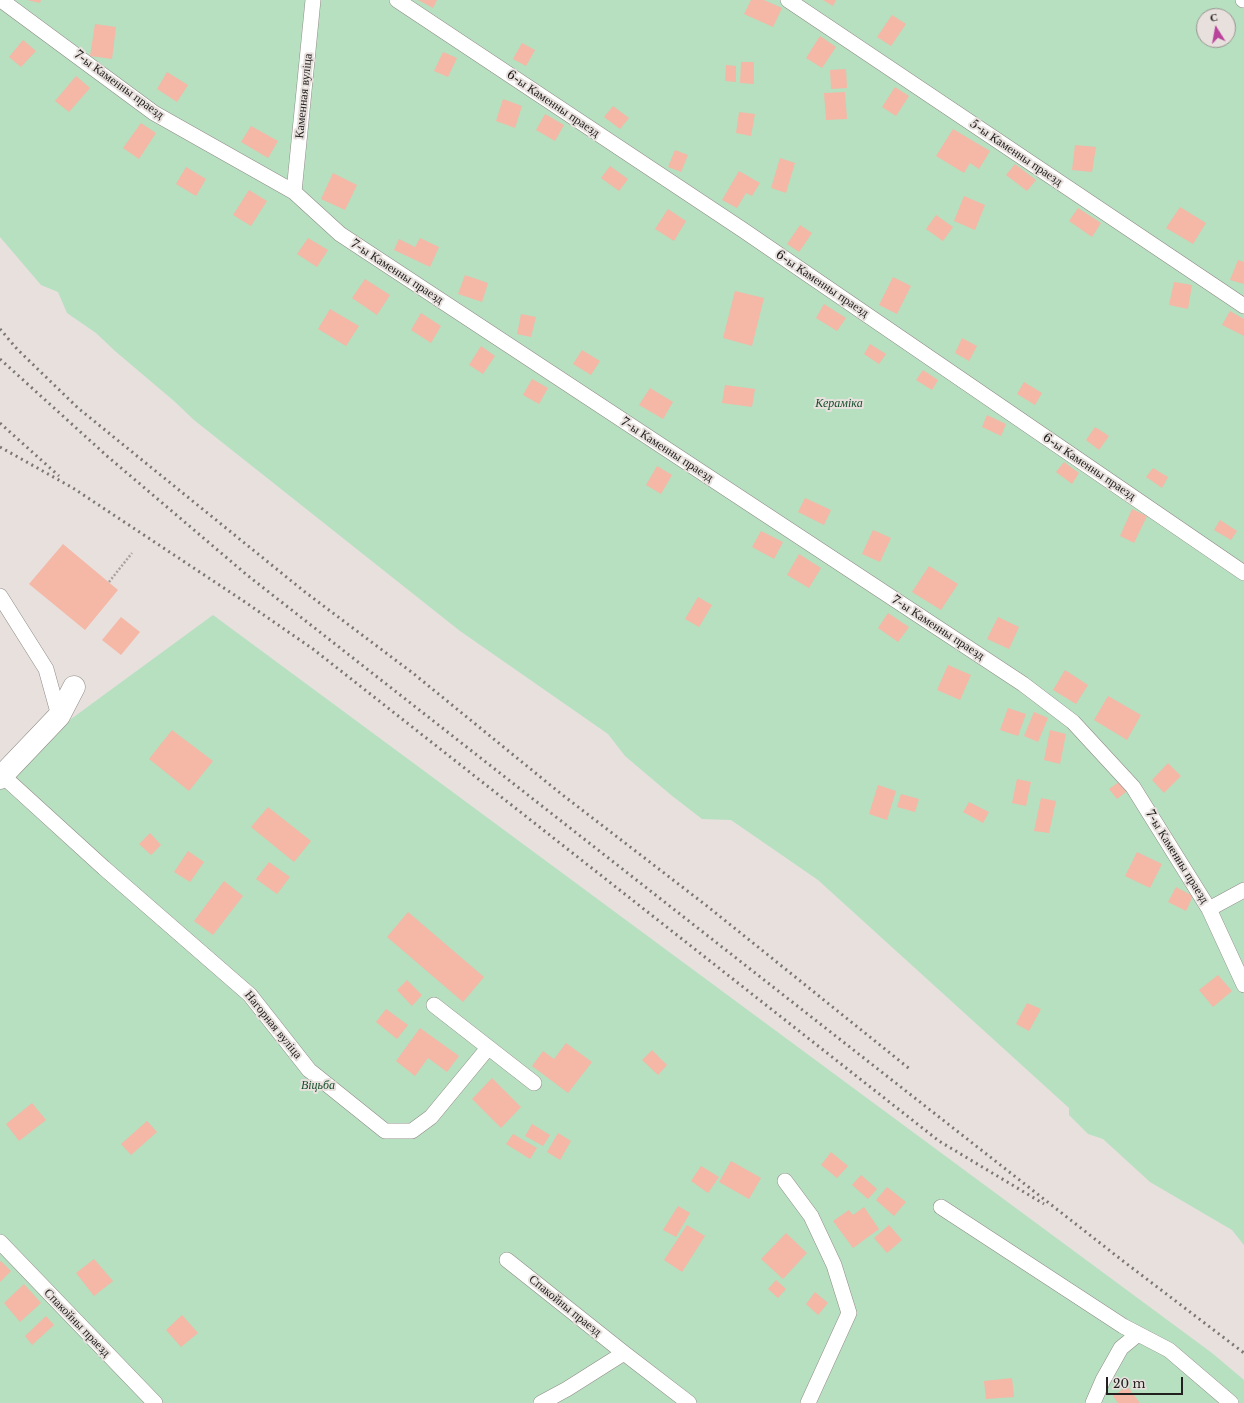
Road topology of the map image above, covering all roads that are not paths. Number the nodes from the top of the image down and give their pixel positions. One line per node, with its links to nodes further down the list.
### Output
1 (2, 0): 5 (lane, 7-ы Каменны праезд)
2 (314, 0): 5 (lane, Каменная вуліца)
3 (397, 0): 7 (lane, 6-ы Каменны праезд)
4 (788, 0): 6 (lane, 5-ы Каменны праезд)
5 (294, 192): 13 (lane, 7-ы Каменны праезд)
6 (1244, 306)
7 (1244, 573)
8 (0, 596): 10 (lane)
9 (74, 687): 10 (street)
10 (59, 716): 11 (street)
11 (2, 777): 16 (lane, Нагорная вуліца)
12 (1244, 890): 13 (lane)
13 (1209, 909): 14 (lane, 7-ы Каменны праезд)
14 (1244, 985)
15 (434, 1005): 16 (lane)
16 (488, 1048): 17 (lane)
17 (534, 1082)
18 (785, 1181): 27 (lane)
19 (941, 1207): 22 (lane)
20 (0, 1242): 24 (lane, Спакойны праезд)
21 (507, 1260): 23 (lane, Спакойны праезд)
22 (1138, 1334): 28 (lane); 29 (lane)
23 (624, 1353): 25 (lane); 26 (lane, Спакойны праезд)
24 (155, 1403)
25 (541, 1403)
26 (689, 1403)
27 (808, 1403)
28 (1093, 1403)
29 (1231, 1403)

